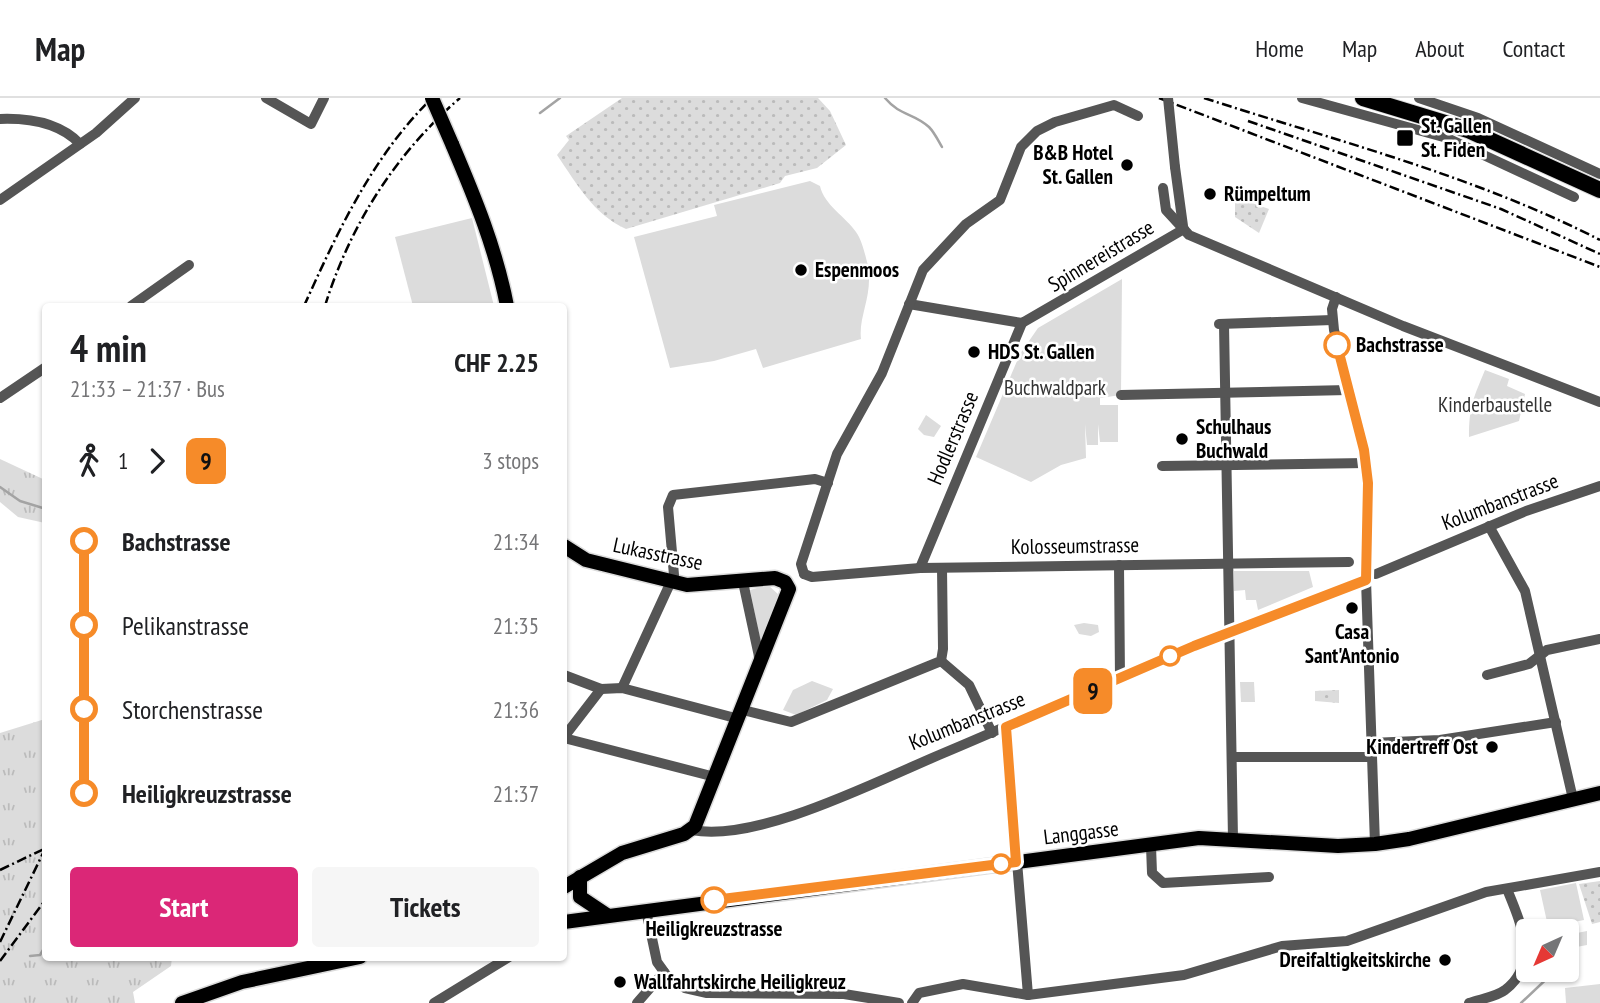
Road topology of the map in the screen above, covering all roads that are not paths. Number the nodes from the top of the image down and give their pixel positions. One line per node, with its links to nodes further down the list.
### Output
1 (135, 98): 12 (street)
2 (266, 98): 3 (street)
3 (324, 98)
4 (432, 98): 22 (main road, bridge)
5 (1168, 98): 18 (street, Spinnereistrasse, bridge)
6 (1302, 98): 16 (street)
7 (1363, 98): 15 (highway)
8 (1419, 98): 9 (street)
9 (1447, 102): 13 (street)
10 (1138, 116): 23 (street)
11 (0, 119): 12 (street)
12 (80, 144): 17 (street)
13 (1600, 174)
14 (1163, 188): 18 (street)
15 (1600, 190)
16 (1574, 197)
17 (0, 200)
18 (1184, 229): 20 (street); 25 (street, Spinnereistrasse)
19 (189, 265): 21 (street)
20 (1336, 297): 24 (street); 31 (street)
21 (135, 303)
22 (506, 303)
23 (909, 304): 25 (street); 35 (street)
24 (1332, 320): 27 (street); 28 (street)
25 (1022, 323): 42 (street, Hodlerstrasse)
26 (42, 370): 30 (street)
27 (1348, 390): 28 (street); 32 (street)
28 (1226, 394): 29 (street); 33 (street)
29 (1121, 395)
30 (0, 398)
31 (1600, 402)
32 (1366, 463): 33 (street); 45 (street)
33 (1224, 465): 34 (street); 40 (street)
34 (1162, 466)
35 (828, 483): 44 (street); 46 (street)
36 (1600, 486): 37 (street, Kolumbanstrasse)
37 (1489, 526): 45 (street, Kolumbanstrasse); 51 (street)
38 (567, 548): 46 (main road, Lukasstrasse)
39 (1349, 562): 40 (street, Kolosseumstrasse)
40 (1226, 563): 41 (street, Kolosseumstrasse); 49 (street)
41 (1119, 565): 43 (street, Kolosseumstrasse); 56 (street)
42 (920, 568): 43 (street, Kolosseumstrasse); 44 (street, Kolosseumstrasse)
43 (942, 568): 52 (street)
44 (804, 573): 48 (street)
45 (1371, 577): 49 (street, Kolumbanstrasse); 65 (street)
46 (671, 582): 47 (main road, Lukasstrasse); 57 (street)
47 (743, 582): 48 (main road, Lukasstrasse); 53 (street)
48 (788, 584): 53 (main road)
49 (1229, 633): 56 (street, Kolumbanstrasse); 66 (street)
50 (1600, 639): 51 (street)
51 (1541, 653): 54 (street); 60 (street)
52 (941, 661): 59 (street); 63 (street)
53 (761, 664): 59 (main road)
54 (1487, 675)
55 (567, 676): 58 (street)
56 (1120, 679): 61 (street, Kolumbanstrasse)
57 (622, 688): 58 (street); 59 (street)
58 (601, 689): 62 (street)
59 (741, 714): 68 (main road)
60 (1556, 722): 65 (street); 70 (street)
61 (1006, 727): 63 (street, Kolumbanstrasse); 75 (street)
62 (567, 733)
63 (992, 733): 71 (street, Kolumbanstrasse)
64 (567, 738): 68 (street)
65 (1371, 743): 67 (street)
66 (1232, 757): 67 (street); 72 (street)
67 (1372, 757): 73 (street)
68 (715, 777): 71 (main road)
69 (1600, 793): 70 (main road, Langgasse)
70 (1573, 799): 73 (main road, Langgasse)
71 (692, 830): 78 (main road, Kolumbanstrasse)
72 (1233, 839): 73 (main road, Langgasse); 74 (main road, Langgasse)
73 (1375, 844)
74 (1151, 846): 75 (main road, Langgasse); 77 (street)
75 (1016, 862): 80 (main road, Langgasse); 86 (street)
76 (1600, 872): 79 (street)
77 (1269, 877)
78 (569, 886): 81 (main road, Kolumbanstrasse)
79 (1507, 889): 86 (street); 92 (street)
80 (646, 910): 81 (main road, Langgasse); 85 (street)
81 (607, 915): 82 (main road, Langgasse)
82 (567, 922)
83 (341, 961): 87 (main road)
84 (502, 961): 88 (street)
85 (664, 972): 89 (street); 90 (street)
86 (1028, 995): 91 (street)
87 (182, 1003)
88 (434, 1003)
89 (637, 1003)
90 (899, 1003)
91 (912, 1003)
92 (1469, 1003)

